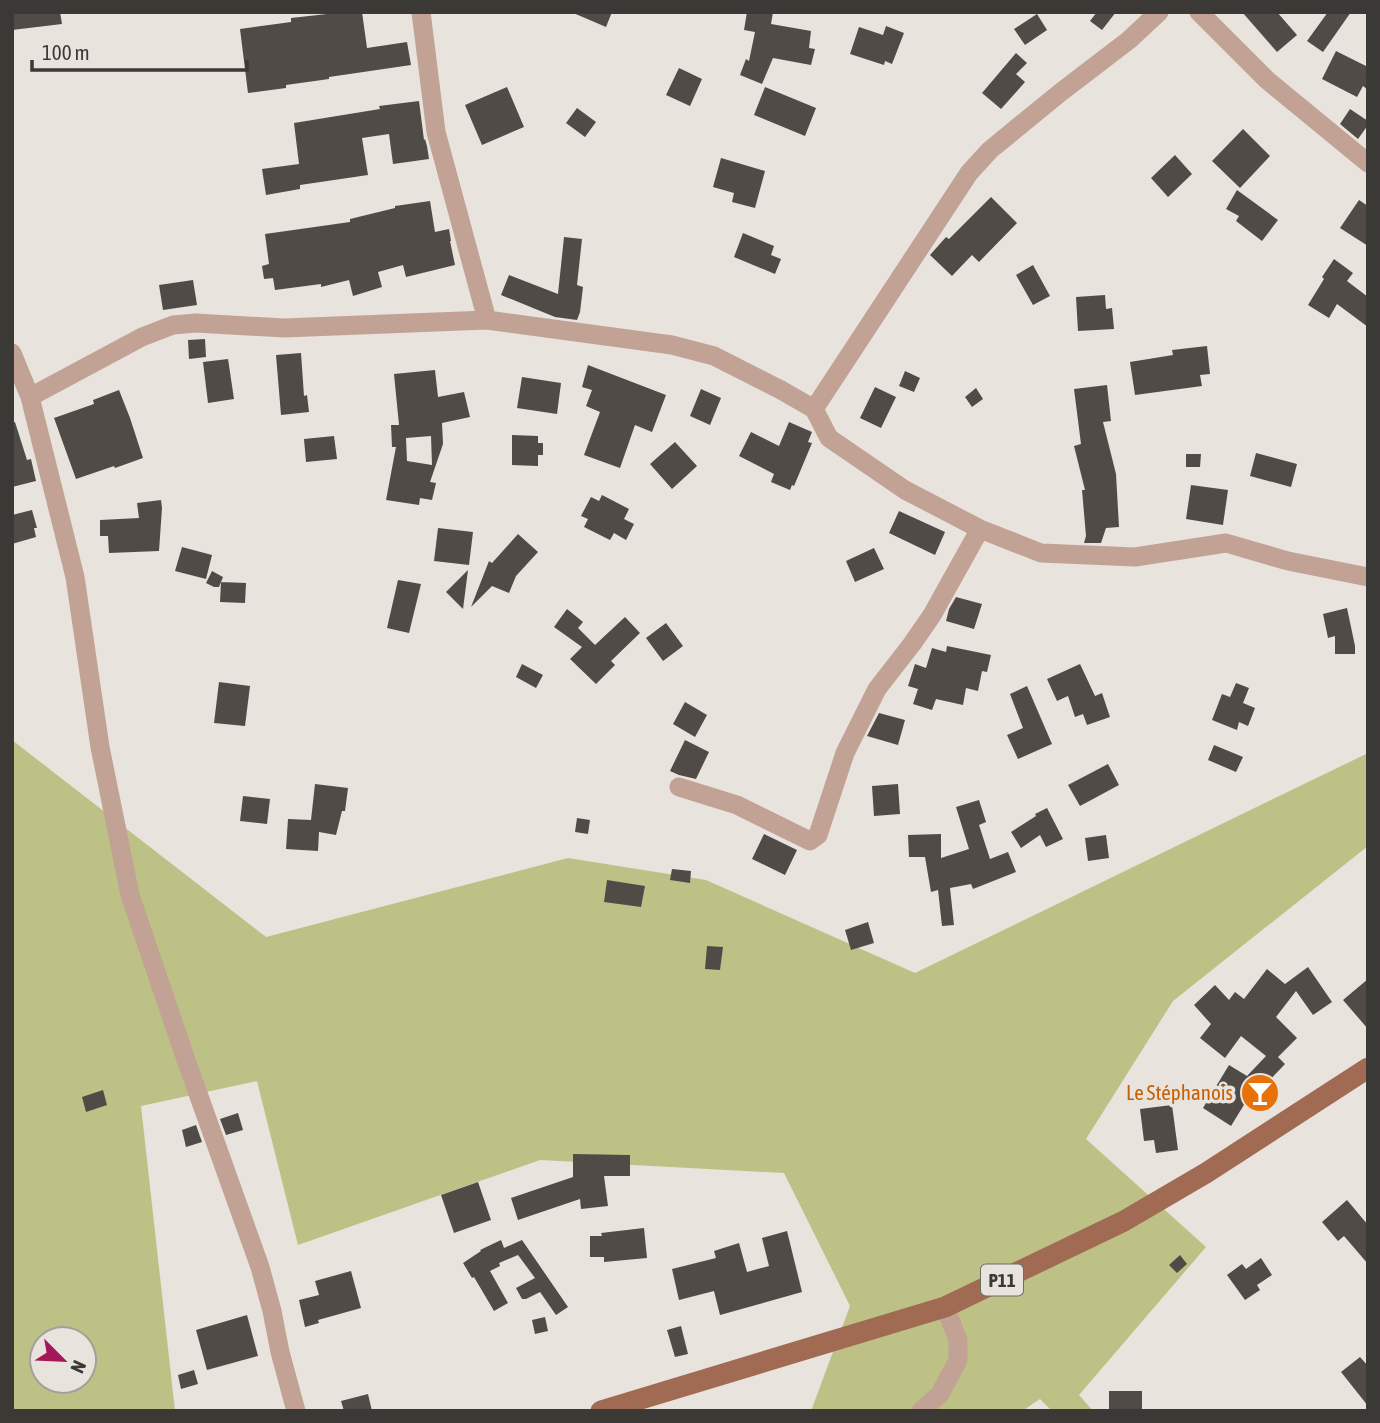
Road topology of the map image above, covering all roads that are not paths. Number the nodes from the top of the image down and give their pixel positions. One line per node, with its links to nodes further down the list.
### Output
1 (421, 12): 5 (street)
2 (1159, 12): 8 (street)
3 (1199, 12): 4 (street)
4 (1368, 163)
5 (487, 320): 7 (street); 8 (street)
6 (12, 354): 7 (street)
7 (30, 397): 14 (street)
8 (814, 409): 9 (street)
9 (980, 529): 10 (street); 11 (street)
10 (1368, 577)
11 (679, 787)
12 (1368, 1068): 13 (main road, P11)
13 (945, 1307): 15 (main road, P11); 16 (street)
14 (296, 1411)
15 (601, 1411)
16 (922, 1411)

